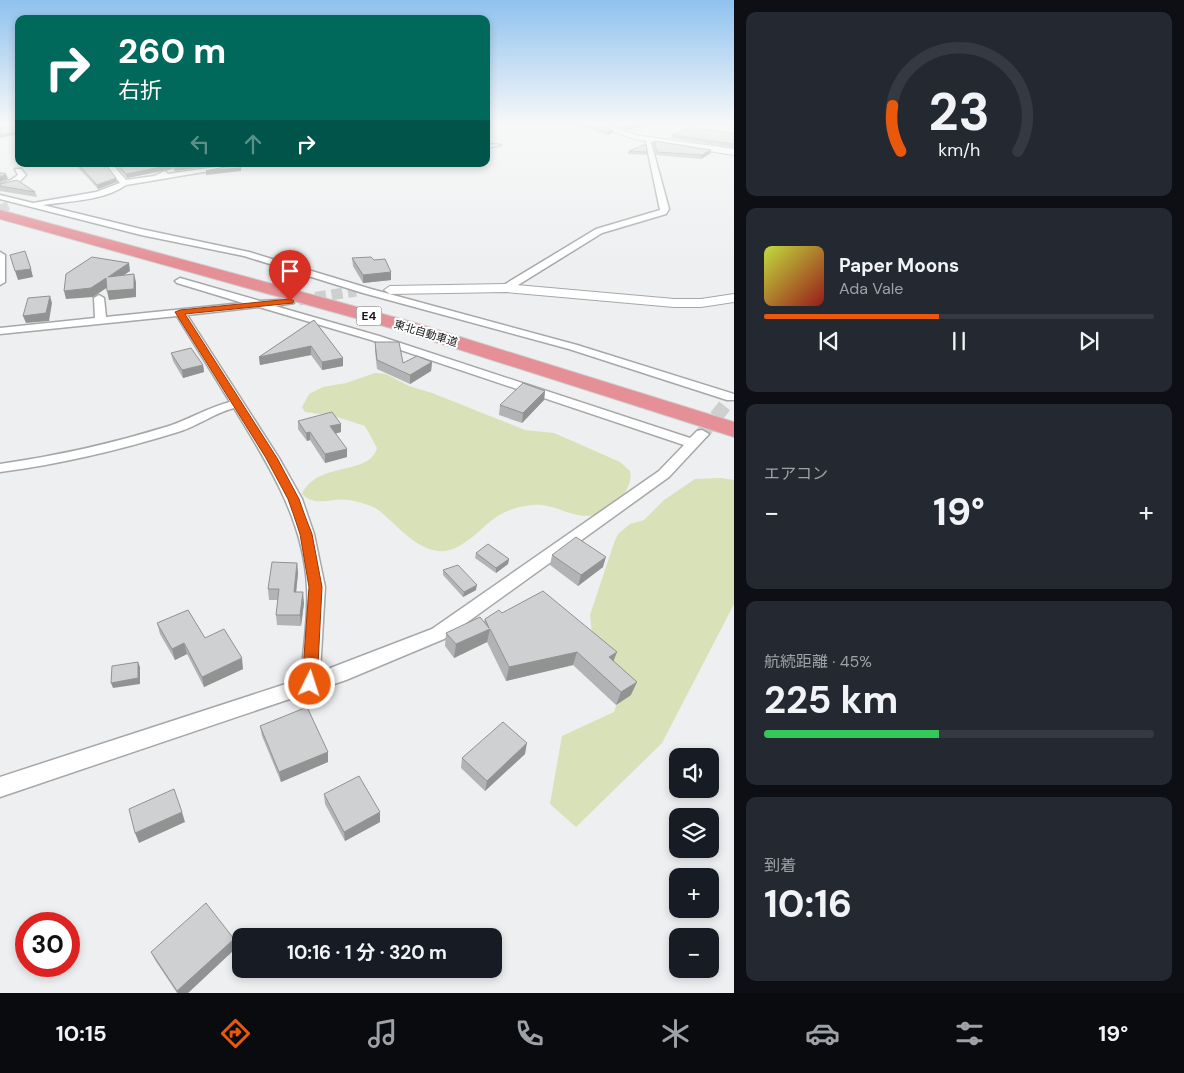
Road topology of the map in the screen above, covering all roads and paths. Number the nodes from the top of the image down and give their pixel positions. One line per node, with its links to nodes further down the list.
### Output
1 (112, 169): 7 (street)
2 (178, 169): 6 (street)
3 (213, 169): 6 (street)
4 (656, 169): 16 (street)
5 (18, 171): 8 (street)
6 (156, 178): 7 (street)
7 (124, 183): 10 (street)
8 (0, 186)
9 (0, 197): 11 (street)
10 (30, 205): 11 (street); 18 (street)
11 (8, 207): 26 (highway, 東北自動車道 / E4); 28 (highway, 東北自動車道 / E4)
12 (0, 255): 13 (street)
13 (0, 277): 14 (street)
14 (0, 282)
15 (180, 282): 22 (street)
16 (506, 288): 17 (street); 20 (street)
17 (390, 290): 18 (street)
18 (362, 291): 26 (street)
19 (99, 298): 24 (street)
20 (734, 298)
21 (290, 301): 22 (street)
22 (259, 305): 23 (street); 30 (street)
23 (180, 312): 24 (street); 27 (street)
24 (101, 321): 25 (street)
25 (0, 331)
26 (732, 402)
27 (237, 404): 29 (street); 30 (street)
28 (734, 430)
29 (0, 468)
30 (310, 684): 31 (street)
31 (0, 787)

